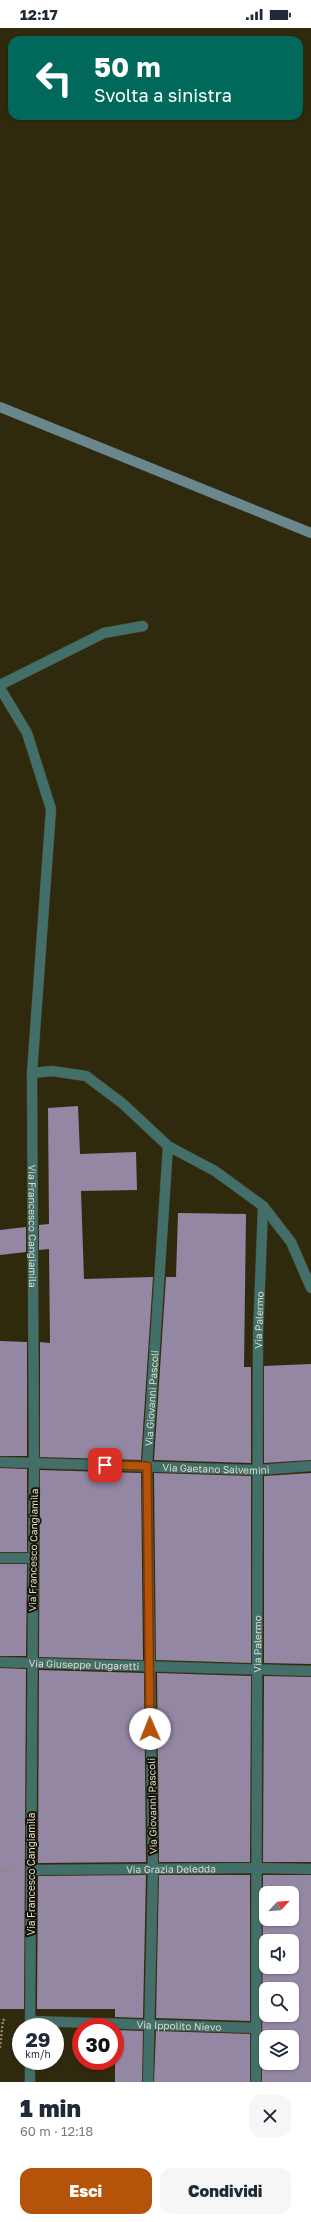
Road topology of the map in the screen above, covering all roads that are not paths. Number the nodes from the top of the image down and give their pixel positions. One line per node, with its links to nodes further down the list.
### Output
1 (143, 626): 2 (street)
2 (0, 685)
3 (0, 688): 4 (street, Via Francesco Cangiamila)
4 (32, 1073): 5 (street); 9 (street, Via Francesco Cangiamila)
5 (168, 1146): 6 (street); 10 (street, Via Giovanni Pascoli)
6 (263, 1206): 7 (street); 12 (street, Via Palermo)
7 (311, 1288)
8 (0, 1462): 9 (street, Via Gaetano Salvemini)
9 (34, 1463): 10 (street, Via Gaetano Salvemini); 14 (street, Via Francesco Cangiamila)
10 (147, 1466): 12 (street, Via Gaetano Salvemini); 17 (street, Via Giovanni Pascoli)
11 (311, 1466): 12 (street, Via Gaetano Salvemini)
12 (258, 1470): 18 (street, Via Palermo)
13 (0, 1558): 14 (street)
14 (32, 1558): 16 (street, Via Francesco Cangiamila)
15 (0, 1662): 16 (street, Via Giuseppe Ungaretti)
16 (32, 1662): 17 (street, Via Giuseppe Ungaretti); 23 (street, Via Francesco Cangiamila)
17 (149, 1666): 18 (street, Via Giuseppe Ungaretti); 21 (street, Via Giovanni Pascoli)
18 (259, 1669): 19 (street, Via Giuseppe Ungaretti); 20 (street, Via Palermo)
19 (311, 1671)
20 (255, 1868): 21 (street, Via Grazia Deledda); 22 (street, Via Grazia Deledda); 27 (street, Via Palermo)
21 (153, 1869): 23 (street, Via Grazia Deledda); 26 (street, Via Giovanni Pascoli)
22 (311, 1869)
23 (31, 1870): 24 (street, Via Francesco Cangiamila)
24 (30, 2018)
25 (64, 2024): 26 (street, Via Ippolito Nievo)
26 (149, 2024): 27 (street, Via Ippolito Nievo); 30 (street, Via Giovanni Pascoli)
27 (256, 2028): 31 (street, Via Palermo)
28 (30, 2070): 29 (street)
29 (30, 2082)
30 (148, 2082)
31 (256, 2082)

